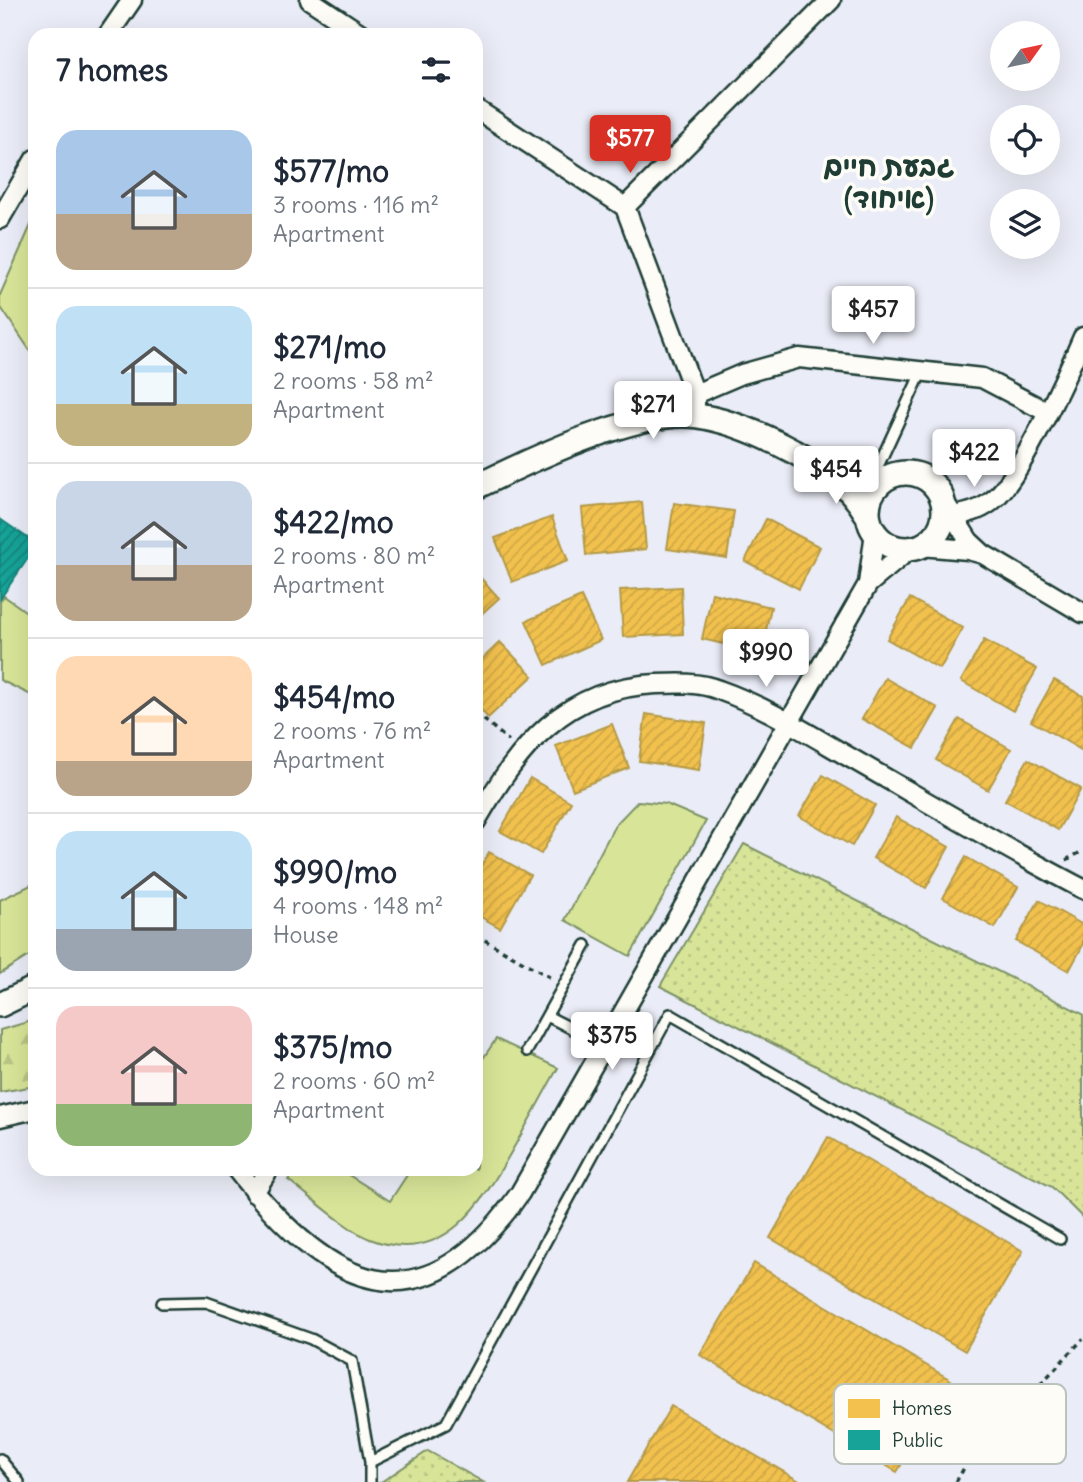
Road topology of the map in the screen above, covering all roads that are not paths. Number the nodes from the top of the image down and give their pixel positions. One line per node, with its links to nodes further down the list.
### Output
1 (132, 0): 4 (street)
2 (310, 0): 5 (street)
3 (831, 0): 8 (street)
4 (113, 28)
5 (352, 28)
6 (483, 114): 8 (street)
7 (28, 171): 9 (street)
8 (625, 207): 12 (street)
9 (0, 219)
10 (1083, 337): 13 (street)
11 (922, 370): 12 (street); 13 (street); 15 (lane)
12 (695, 404): 14 (street); 16 (street)
13 (1047, 412): 17 (street)
14 (831, 472): 15 (street); 18 (street)
15 (881, 477): 17 (street); 18 (street)
16 (483, 484)
17 (947, 507): 19 (street); 20 (street)
18 (872, 524): 19 (street); 21 (street)
19 (915, 548): 20 (street); 21 (street)
20 (983, 554): 22 (street)
21 (868, 584): 23 (street)
22 (1083, 613)
23 (789, 723): 24 (street); 25 (street); 30 (street)
24 (483, 810)
25 (1083, 889)
26 (586, 945): 29 (lane)
27 (28, 991): 28 (street)
28 (0, 1005)
29 (547, 1016): 30 (lane); 31 (lane)
30 (605, 1046): 36 (street)
31 (527, 1051)
32 (28, 1111): 33 (street)
33 (0, 1117)
34 (241, 1176): 36 (street)
35 (265, 1176): 36 (street)
36 (254, 1193)
37 (1060, 1239): 40 (lane)
38 (162, 1303): 40 (lane)
39 (0, 1459): 41 (lane)
40 (370, 1462): 43 (lane)
41 (3, 1470): 42 (lane)
42 (19, 1482)
43 (370, 1482)

